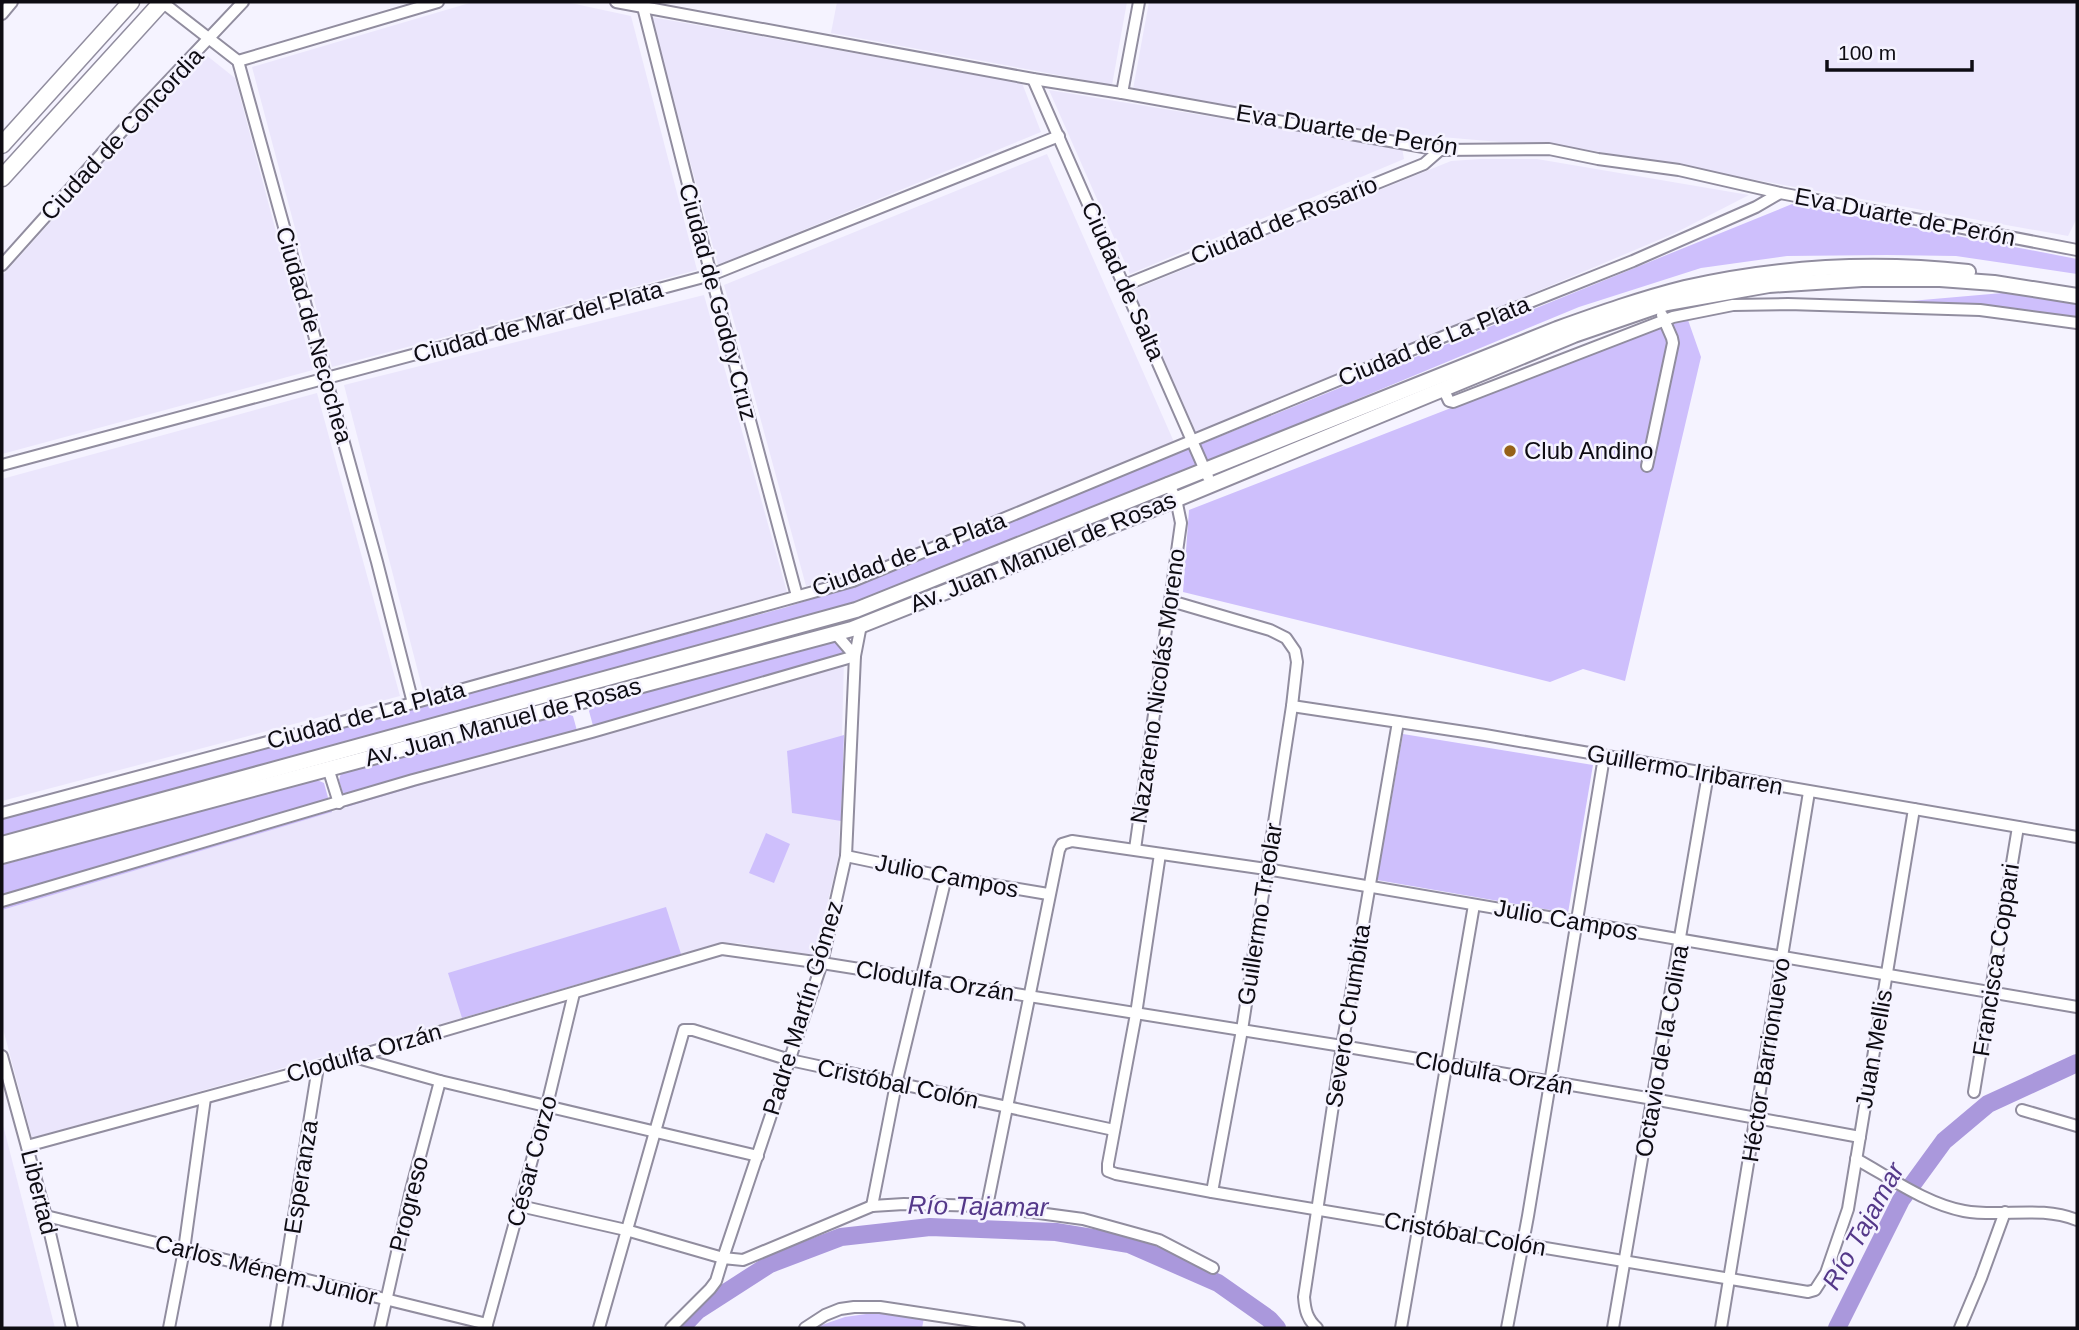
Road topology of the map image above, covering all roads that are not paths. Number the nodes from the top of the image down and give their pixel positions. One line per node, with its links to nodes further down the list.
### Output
1 (12, 2): 9 (street)
2 (131, 2): 15 (highway)
3 (162, 2): 10 (street); 17 (highway)
4 (243, 2): 10 (street, Ciudad de Concordia)
5 (438, 2): 11 (street)
6 (616, 2): 8 (street, Eva Duarte de Perón)
7 (1139, 2): 13 (street)
8 (643, 7): 12 (street, Eva Duarte de Perón); 22 (street, Ciudad de Godoy Cruz)
9 (2, 13)
10 (209, 40): 11 (street); 21 (street, Ciudad de Concordia)
11 (238, 61): 29 (street, Ciudad de Necochea)
12 (1033, 79): 13 (street, Eva Duarte de Perón); 14 (street, Ciudad de Salta)
13 (1122, 93): 16 (street, Eva Duarte de Perón)
14 (1059, 136): 22 (street, Ciudad de Mar del Plata); 23 (street, Ciudad de Salta)
15 (2, 145)
16 (1440, 150): 18 (street, Eva Duarte de Perón); 23 (street, Ciudad de Rosario)
17 (2, 178)
18 (1780, 192): 20 (street, Eva Duarte de Perón); 31 (street, Ciudad de La Plata)
19 (2077, 236): 20 (street)
20 (2074, 249)
21 (2, 265)
22 (711, 275): 29 (street, Ciudad de Mar del Plata); 38 (street, Ciudad de Godoy Cruz)
23 (1125, 285): 31 (street, Ciudad de Salta)
24 (2077, 287): 34 (main road, Av. Juan Manuel de Rosas)
25 (2077, 296): 26 (main road, Av. Juan Manuel de Rosas)
26 (1657, 306): 27 (street); 30 (main road, Av. Juan Manuel de Rosas)
27 (1664, 321): 28 (street); 30 (street); 33 (street)
28 (2077, 323)
29 (326, 380): 32 (street, Ciudad de Mar del Plata); 43 (street, Ciudad de Necochea)
30 (1443, 388): 36 (main road, Av. Juan Manuel de Rosas)
31 (1192, 442): 34 (street, Ciudad de Salta); 38 (street, Ciudad de La Plata)
32 (2, 466)
33 (1647, 466)
34 (1205, 468): 35 (main road, Av. Juan Manuel de Rosas); 36 (street, Ciudad de Salta)
35 (1168, 483): 37 (street, Nazareno Nicolás Moreno); 55 (main road, Av. Juan Manuel de Rosas)
36 (1210, 484): 37 (main road, Av. Juan Manuel de Rosas)
37 (1176, 499): 39 (street, Nazareno Nicolás Moreno); 40 (main road, Av. Juan Manuel de Rosas)
38 (797, 596): 43 (street, Ciudad de La Plata)
39 (1171, 601): 44 (street, Guillermo Treolar); 56 (street, Nazareno Nicolás Moreno)
40 (861, 625): 41 (main road, Av. Juan Manuel de Rosas); 42 (street, Padre Martín Gómez)
41 (836, 634): 42 (street); 47 (main road, Av. Juan Manuel de Rosas)
42 (855, 656): 50 (street); 59 (street, Padre Martín Gómez)
43 (413, 702): 52 (street, Ciudad de La Plata)
44 (1292, 706): 45 (street, Guillermo Iribarren); 60 (street, Guillermo Treolar)
45 (1398, 722): 46 (street, Guillermo Iribarren); 62 (street, Severo Chumbita)
46 (1604, 757): 48 (street, Guillermo Iribarren); 66 (street)
47 (328, 768): 50 (street); 58 (main road, Av. Juan Manuel de Rosas)
48 (1709, 774): 49 (street, Guillermo Iribarren); 67 (street, Octavio de la Colina)
49 (1809, 792): 51 (street, Guillermo Iribarren); 68 (street, Héctor Barrionuevo)
50 (339, 803): 64 (street)
51 (1914, 809): 53 (street, Guillermo Iribarren); 70 (street, Juan Mellis)
52 (2, 813)
53 (2018, 827): 54 (street, Guillermo Iribarren); 72 (street, Francisca Coppari)
54 (2077, 837)
55 (2, 844)
56 (1135, 849): 57 (street, Julio Campos); 63 (street, Julio Campos)
57 (1160, 854): 60 (street, Julio Campos); 76 (street, Nazareno Nicolás Moreno)
58 (2, 856)
59 (846, 856): 61 (street, Julio Campos); 69 (street, Padre Martín Gómez)
60 (1266, 869): 62 (street, Julio Campos); 77 (street, Guillermo Treolar)
61 (946, 877): 63 (street, Julio Campos); 71 (street)
62 (1369, 887): 65 (street, Julio Campos); 78 (street, Severo Chumbita)
63 (1048, 894): 74 (street)
64 (2, 901)
65 (1474, 905): 66 (street, Julio Campos); 82 (street)
66 (1577, 922): 67 (street, Julio Campos); 85 (street)
67 (1681, 940): 68 (street, Julio Campos); 90 (street, Octavio de la Colina)
68 (1783, 958): 70 (street, Julio Campos); 94 (street, Héctor Barrionuevo)
69 (822, 963): 71 (street, Clodulfa Orzán); 73 (street, Clodulfa Orzán); 81 (street, Padre Martín Gómez)
70 (1887, 975): 72 (street, Julio Campos); 98 (street, Juan Mellis)
71 (921, 979): 74 (street, Clodulfa Orzán); 86 (street)
72 (1992, 992): 75 (street, Julio Campos); 88 (street, Francisca Coppari)
73 (574, 993): 80 (street, Clodulfa Orzán); 91 (street, César Corzo)
74 (1030, 996): 76 (street, Clodulfa Orzán); 92 (street)
75 (2077, 1007)
76 (1136, 1014): 77 (street, Clodulfa Orzán); 96 (street, Nazareno Nicolás Moreno)
77 (1242, 1030): 78 (street, Clodulfa Orzán); 103 (street, Guillermo Treolar)
78 (1342, 1046): 82 (street, Clodulfa Orzán); 107 (street, Severo Chumbita)
79 (2, 1056): 87 (street, Libertad)
80 (354, 1057): 83 (street, Clodulfa Orzán); 84 (street)
81 (790, 1060): 86 (street, Cristóbal Colón); 97 (street, Cristóbal Colón); 100 (street, Padre Martín Gómez)
82 (1446, 1064): 85 (street, Clodulfa Orzán); 111 (street)
83 (318, 1067): 89 (street, Clodulfa Orzán); 118 (street, Esperanza)
84 (440, 1081): 91 (street); 121 (street, Progreso)
85 (1550, 1083): 90 (street, Clodulfa Orzán); 113 (street)
86 (895, 1084): 92 (street, Cristóbal Colón); 105 (street)
87 (6, 1088): 99 (street, Libertad)
88 (1974, 1092)
89 (205, 1098): 99 (street, Clodulfa Orzán); 114 (street)
90 (1653, 1099): 94 (street, Clodulfa Orzán); 116 (street, Octavio de la Colina)
91 (547, 1105): 97 (street); 104 (street, César Corzo)
92 (1007, 1107): 96 (street, Cristóbal Colón); 106 (street)
93 (2022, 1110): 95 (street)
94 (1756, 1118): 98 (street, Clodulfa Orzán); 119 (street, Héctor Barrionuevo)
95 (2077, 1126)
96 (1114, 1130): 102 (street, Nazareno Nicolás Moreno)
97 (654, 1131): 100 (street); 112 (street)
98 (1860, 1137): 101 (street, Juan Mellis)
99 (27, 1146): 109 (street, Libertad)
100 (758, 1156): 115 (street, Padre Martín Gómez)
101 (1856, 1159): 108 (street); 120 (street, Juan Mellis)
102 (1108, 1171): 103 (street, Cristóbal Colón)
103 (1212, 1192): 107 (street, Cristóbal Colón)
104 (520, 1206): 112 (street); 123 (street, César Corzo)
105 (872, 1206): 106 (street); 115 (street)
106 (987, 1206): 117 (street)
107 (1317, 1209): 111 (street, Cristóbal Colón); 133 (street, Severo Chumbita)
108 (2005, 1212): 110 (street); 138 (street)
109 (46, 1216): 114 (street, Carlos Ménem Junior); 124 (street, Libertad)
110 (2077, 1220)
111 (1418, 1226): 113 (street, Cristóbal Colón); 134 (street)
112 (626, 1230): 115 (street); 128 (street)
113 (1523, 1244): 116 (street, Cristóbal Colón); 135 (street)
114 (184, 1250): 118 (street, Carlos Ménem Junior); 125 (street)
115 (723, 1258): 129 (street, Padre Martín Gómez)
116 (1626, 1262): 119 (street, Cristóbal Colón); 136 (street, Octavio de la Colina)
117 (1213, 1268)
118 (285, 1275): 121 (street, Carlos Ménem Junior); 126 (street, Esperanza)
119 (1729, 1279): 120 (street, Cristóbal Colón); 137 (street, Héctor Barrionuevo)
120 (1820, 1284)
121 (386, 1300): 123 (street, Carlos Ménem Junior); 127 (street, Progreso)
122 (934, 1315): 130 (street); 131 (street); 132 (street)
123 (486, 1326)
124 (72, 1328)
125 (169, 1328)
126 (276, 1328)
127 (380, 1328)
128 (599, 1328)
129 (671, 1328)
130 (805, 1328)
131 (931, 1328)
132 (1018, 1328)
133 (1317, 1328)
134 (1401, 1328)
135 (1507, 1328)
136 (1614, 1328)
137 (1721, 1328)
138 (1960, 1328)

